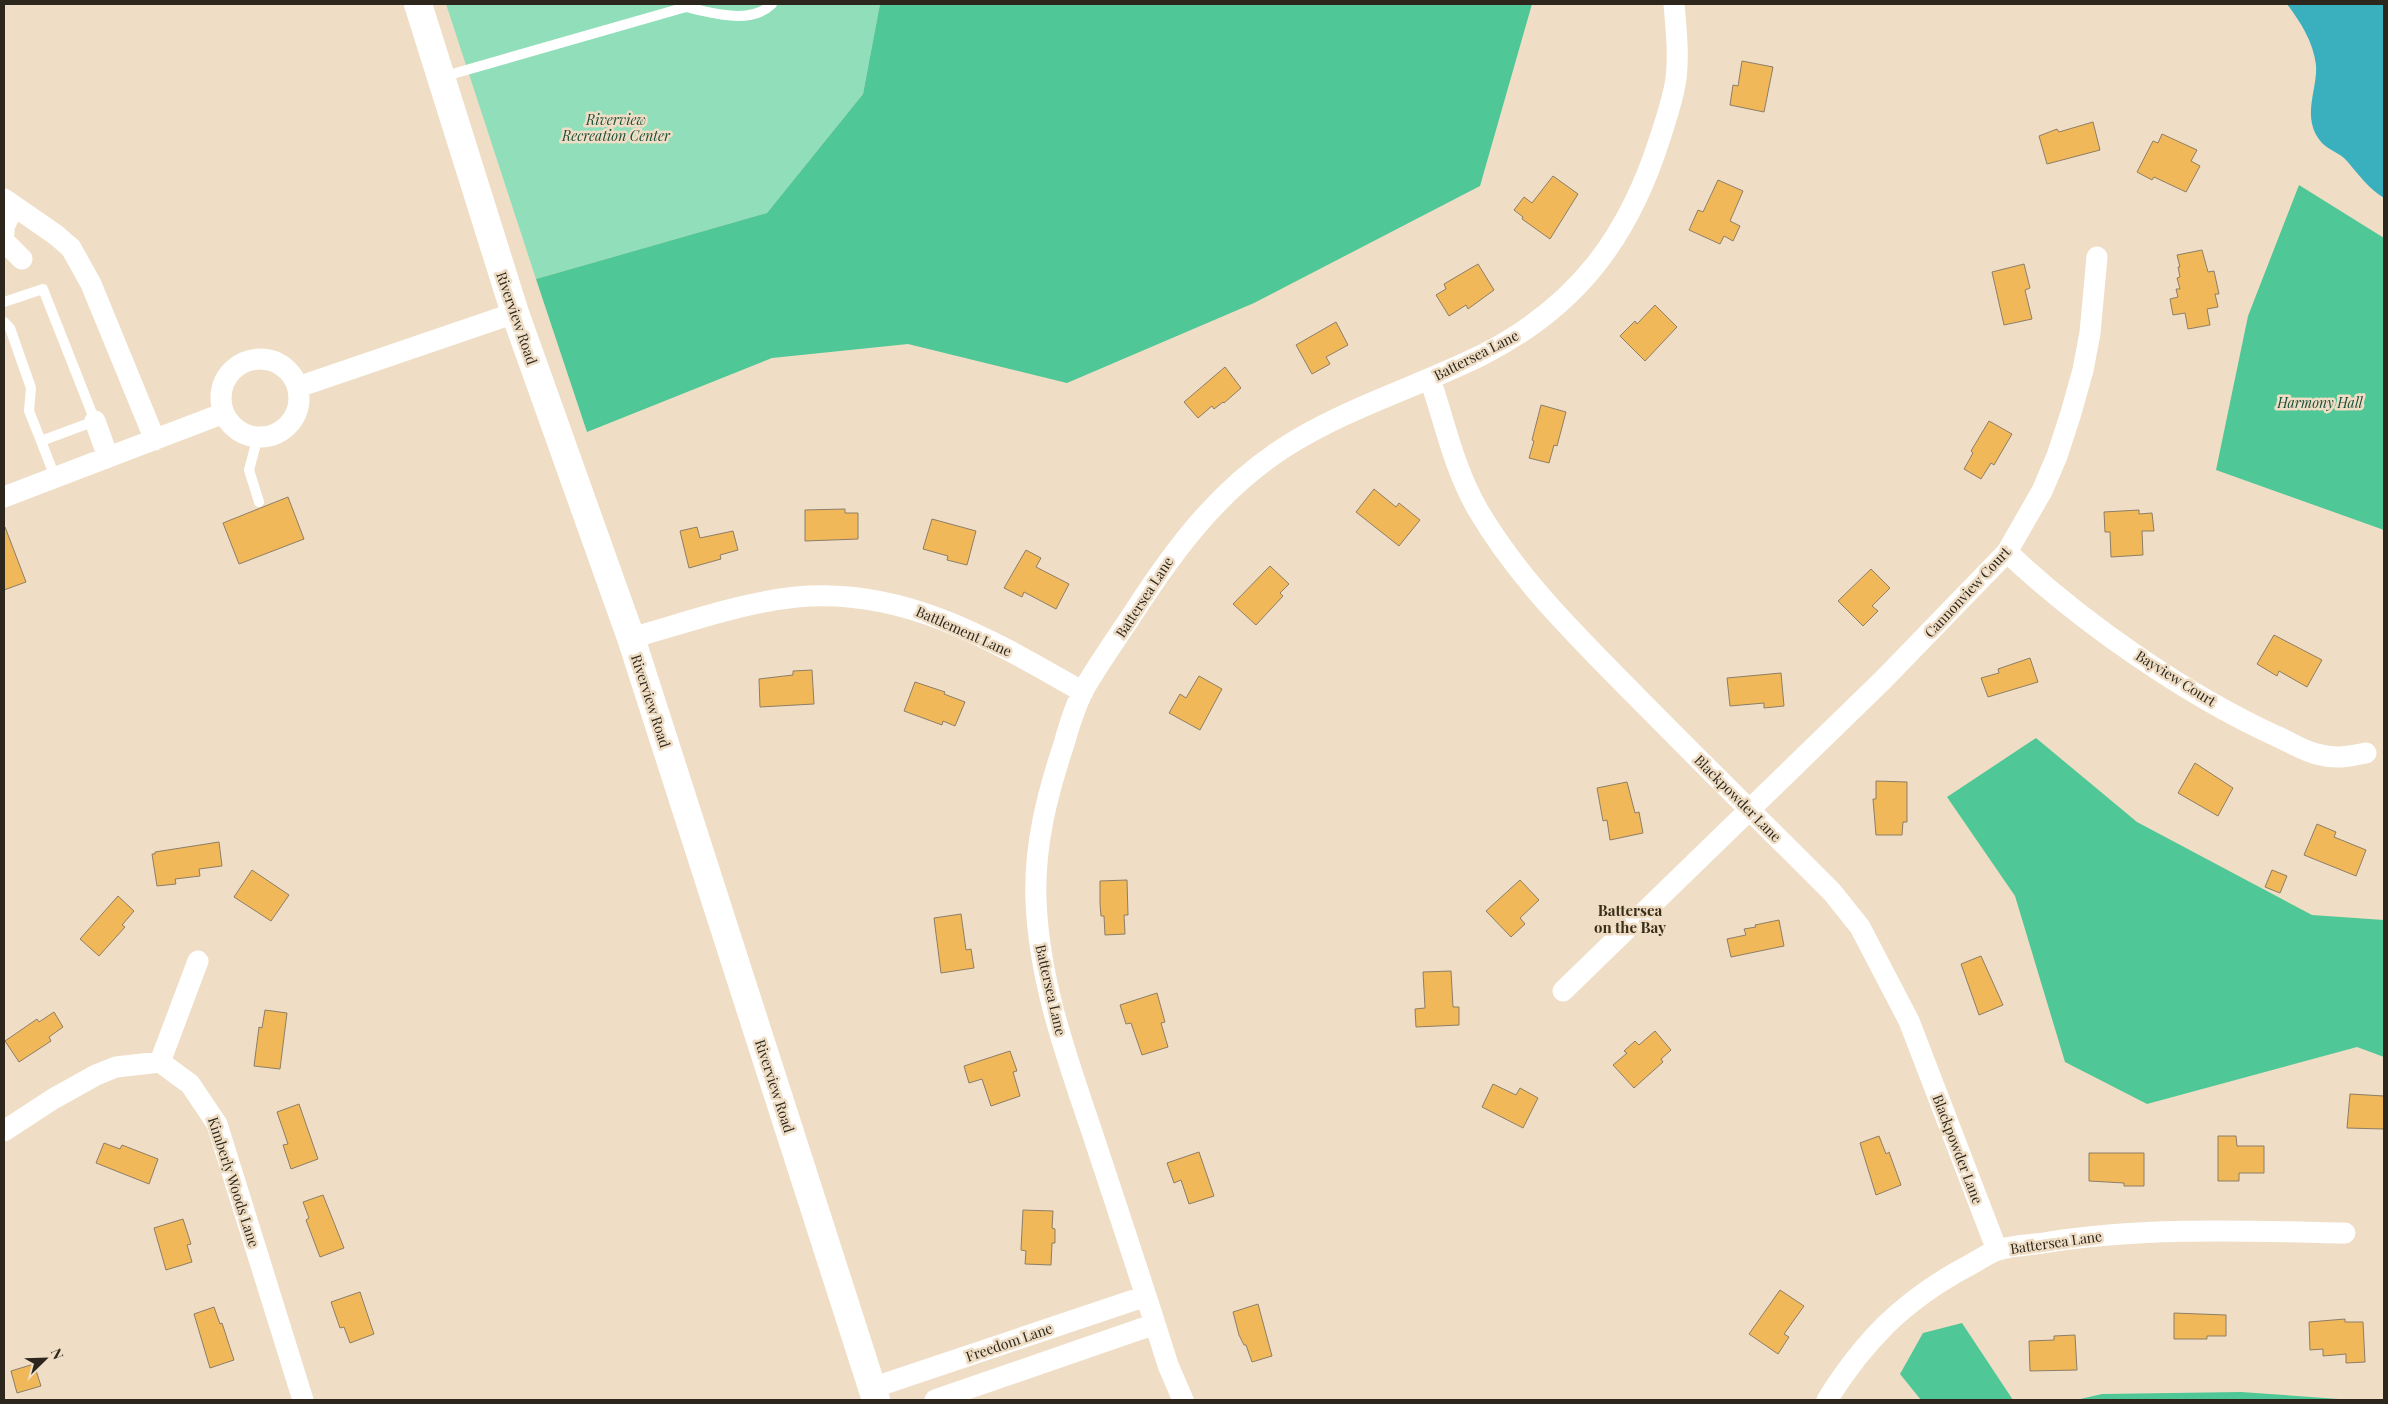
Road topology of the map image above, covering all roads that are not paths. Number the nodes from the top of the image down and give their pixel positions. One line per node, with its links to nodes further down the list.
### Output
1 (418, 4): 5 (street, Riverview Road)
2 (772, 4): 4 (lane)
3 (1674, 4): 14 (street, Battersea Lane)
4 (687, 6): 5 (lane)
5 (441, 77): 12 (street, Riverview Road)
6 (9, 203): 7 (street); 19 (street)
7 (4, 233)
8 (4, 241): 10 (street)
9 (2098, 257): 25 (street, Cannonview Court)
10 (22, 259)
11 (4, 302): 17 (lane)
12 (514, 313): 15 (street); 26 (street, Riverview Road)
13 (4, 322): 20 (lane)
14 (1430, 379): 27 (street, Battersea Lane); 29 (street, Blackpowder Lane)
15 (298, 387): 16 (street); 18 (street)
16 (224, 413): 18 (street); 19 (street)
17 (95, 420): 20 (lane); 21 (street)
18 (258, 436): 24 (lane)
19 (155, 440): 21 (street)
20 (41, 441): 22 (lane)
21 (108, 457): 22 (street)
22 (55, 477): 23 (street)
23 (4, 497)
24 (259, 502)
25 (2007, 552): 28 (street, Bayview Court); 29 (street, Cannonview Court)
26 (631, 638): 27 (street, Battlement Lane); 38 (street, Riverview Road)
27 (1083, 692): 36 (street, Battersea Lane)
28 (2366, 752)
29 (1750, 810): 31 (street, Cannonview Court); 35 (street, Blackpowder Lane)
30 (198, 961): 32 (street)
31 (1563, 991)
32 (160, 1062): 33 (street); 39 (street, Kimberly Woods Lane)
33 (4, 1131)
34 (2345, 1233): 35 (street, Battersea Lane)
35 (1997, 1250): 42 (street, Battersea Lane)
36 (1146, 1296): 37 (street, Battersea Lane); 38 (street, Freedom Lane)
37 (1155, 1324): 40 (street); 41 (street, Battersea Lane)
38 (874, 1394)
39 (303, 1400)
40 (935, 1400)
41 (1183, 1400)
42 (1827, 1400)

